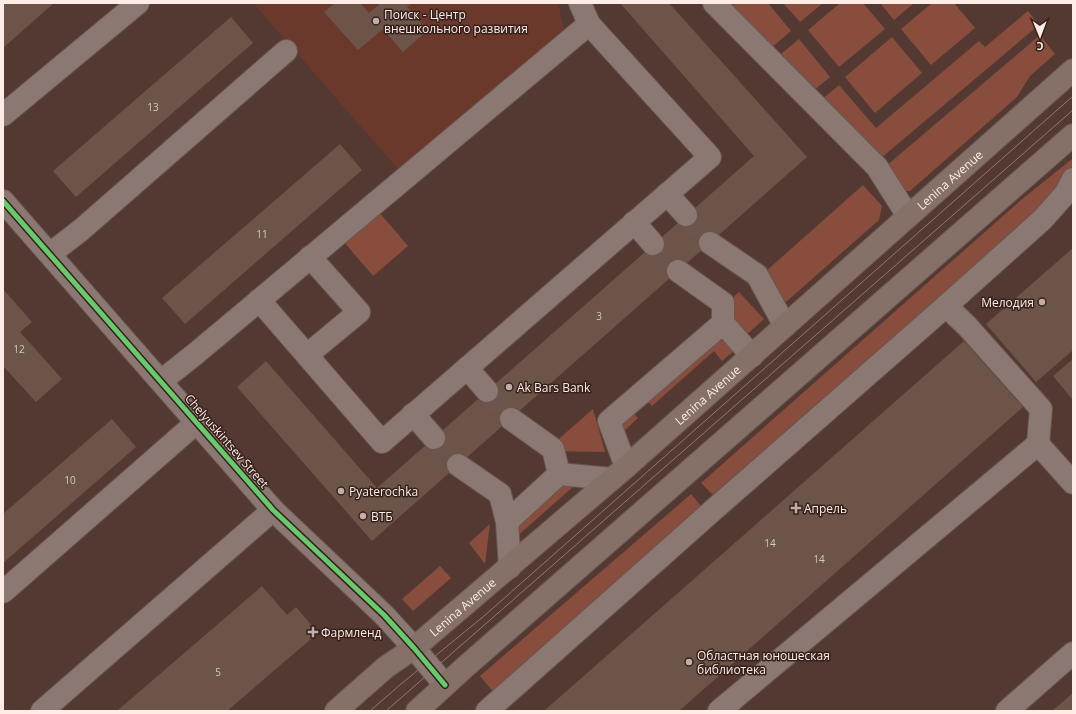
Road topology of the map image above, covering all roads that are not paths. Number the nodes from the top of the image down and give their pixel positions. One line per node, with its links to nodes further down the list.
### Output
1 (138, 3): 7 (street)
2 (580, 3): 4 (street)
3 (714, 3): 13 (street)
4 (589, 24): 10 (street); 18 (street)
5 (286, 51): 17 (street)
6 (1073, 70): 13 (main road, Lenina Avenue)
7 (3, 115)
8 (1073, 135): 44 (main road)
9 (1073, 180): 21 (street)
10 (667, 194): 12 (street); 14 (street)
11 (3, 201): 17 (street, Chelyuskintsev Street)
12 (686, 215)
13 (908, 216): 23 (main road, Lenina Avenue)
14 (634, 222): 16 (street); 26 (street)
15 (710, 243): 23 (street)
16 (652, 244)
17 (50, 254): 27 (street, Chelyuskintsev Street)
18 (310, 257): 20 (street); 24 (street)
19 (678, 271): 22 (street)
20 (258, 300): 24 (street); 27 (street)
21 (946, 306): 33 (street); 48 (street)
22 (723, 323): 25 (street); 35 (street)
23 (785, 326): 25 (main road, Lenina Avenue)
24 (307, 355): 29 (street)
25 (752, 356): 35 (main road, Lenina Avenue)
26 (467, 368): 28 (street); 29 (street)
27 (161, 381): 31 (street, Chelyuskintsev Street)
28 (487, 391)
29 (413, 414): 32 (street)
30 (510, 419): 36 (street)
31 (197, 422): 38 (street, Chelyuskintsev Street); 41 (street)
32 (434, 438)
33 (1038, 444): 37 (street); 49 (street)
34 (458, 465): 39 (street)
35 (619, 473): 36 (street); 40 (main road, Lenina Avenue)
36 (559, 474): 39 (street)
37 (1073, 483)
38 (273, 510): 42 (street, Chelyuskintsev Street); 45 (street)
39 (507, 522): 40 (street)
40 (510, 566): 42 (main road, Lenina Avenue)
41 (3, 592)
42 (414, 648): 44 (street, Chelyuskintsev Street); 46 (main road, Lenina Avenue)
43 (1073, 653): 50 (street)
44 (445, 685): 47 (main road)
45 (42, 711)
46 (336, 711)
47 (417, 711)
48 (487, 711)
49 (719, 711)
50 (1007, 711)

